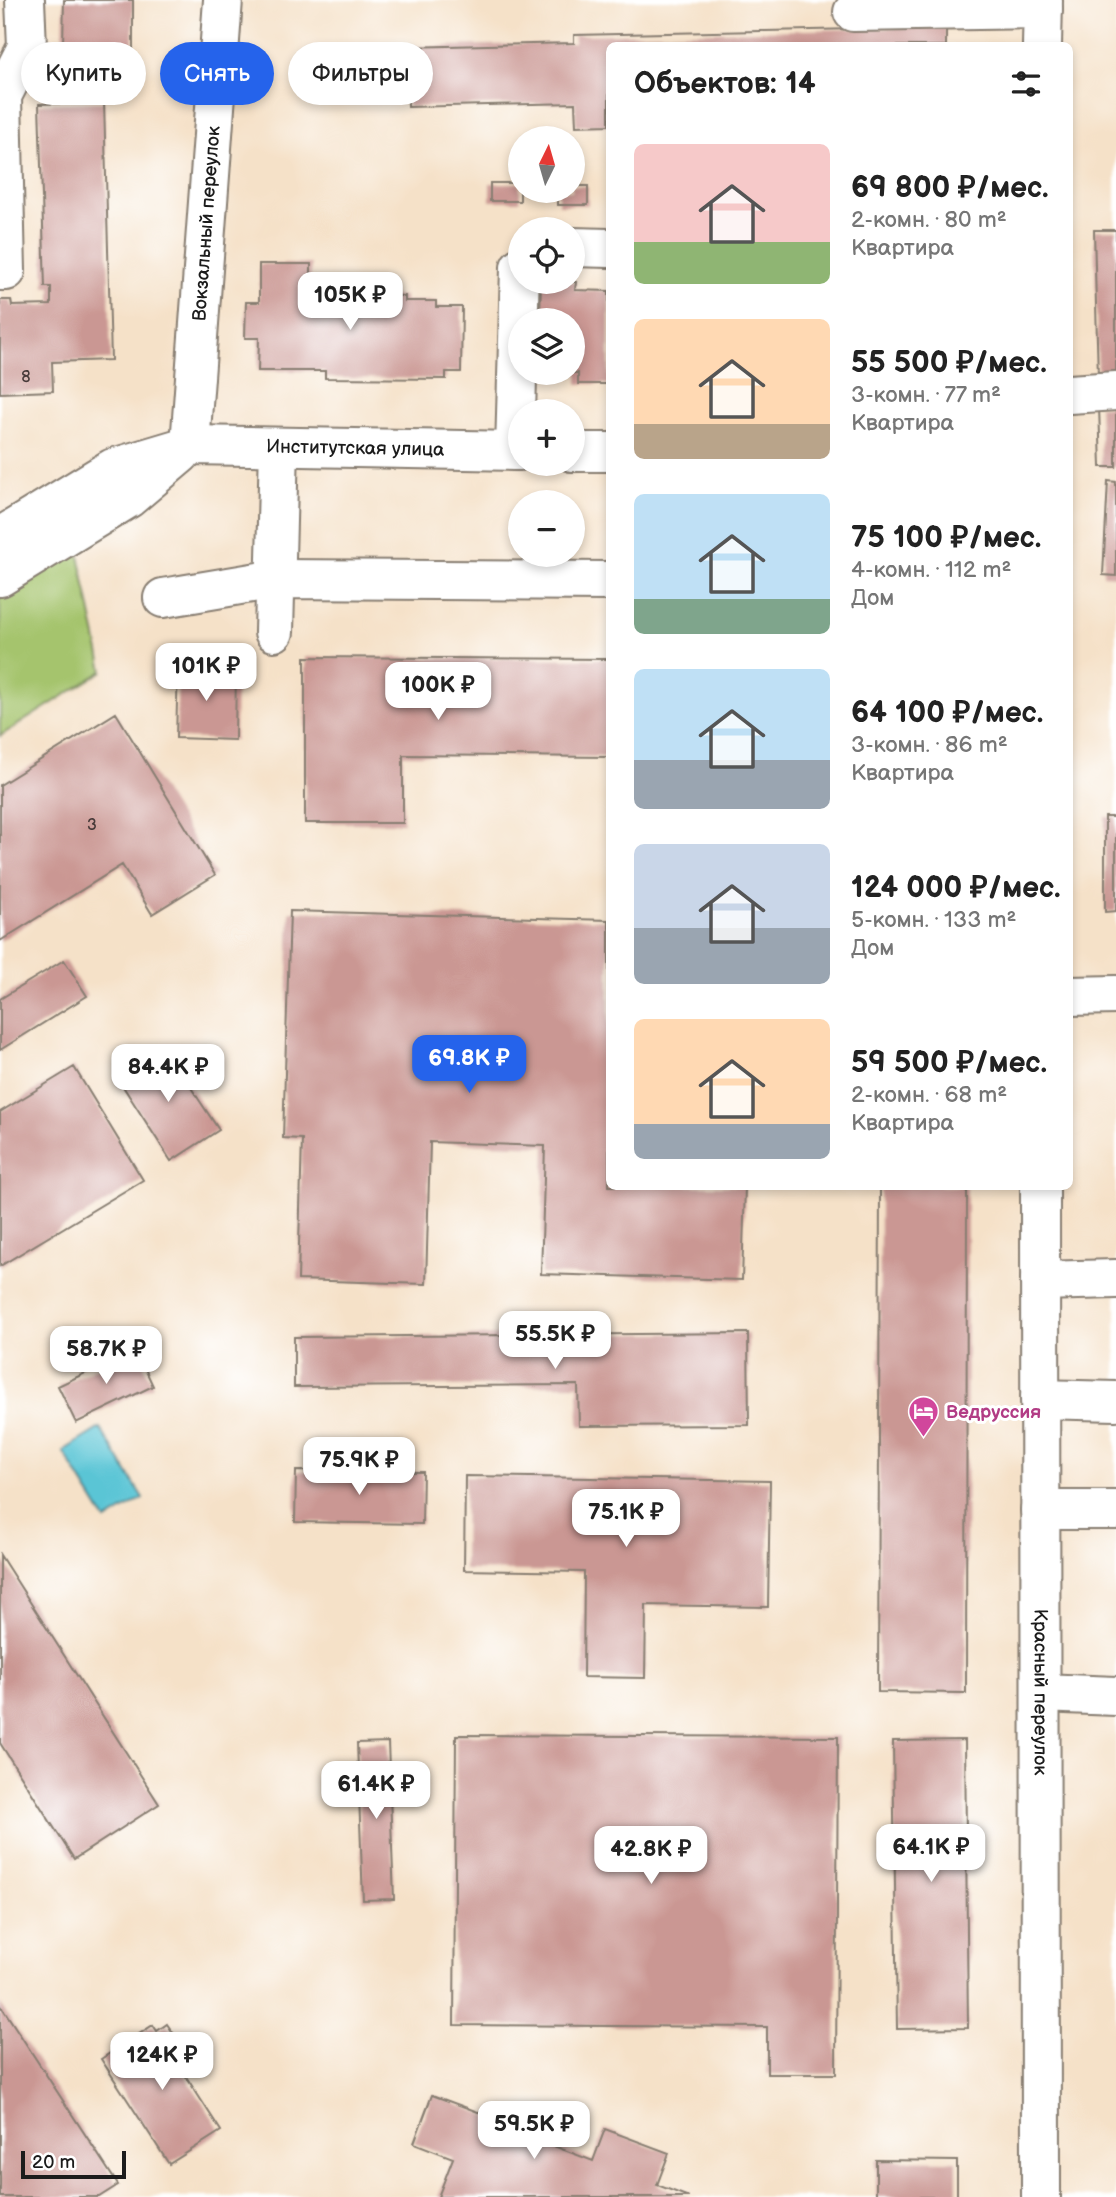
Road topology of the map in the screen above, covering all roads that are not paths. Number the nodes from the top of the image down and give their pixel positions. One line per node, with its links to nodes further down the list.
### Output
1 (25, 0): 7 (street)
2 (223, 0): 12 (street, Вокзальный переулок)
3 (853, 12): 4 (street)
4 (1043, 18)
5 (585, 247): 6 (street)
6 (606, 248)
7 (0, 271)
8 (520, 294): 11 (street)
9 (1116, 391): 10 (street)
10 (1073, 394)
11 (518, 399)
12 (190, 445): 13 (street, Институтская улица); 17 (street, Институтская улица); 18 (street)
13 (279, 447): 14 (street, Институтская улица); 19 (street)
14 (508, 451)
15 (585, 452): 16 (street)
16 (606, 452)
17 (0, 537)
18 (0, 577)
19 (276, 579): 20 (street); 21 (street); 22 (street)
20 (606, 581)
21 (163, 598)
22 (274, 632)
23 (1116, 995): 24 (street)
24 (1073, 996)
25 (1040, 1190): 27 (street, Красный переулок)
26 (1116, 1279): 27 (street)
27 (1040, 1281): 28 (street, Красный переулок)
28 (1040, 1399): 29 (street); 30 (street, Красный переулок)
29 (1116, 1401)
30 (1040, 1510): 31 (street); 32 (street, Красный переулок)
31 (1116, 1510)
32 (1041, 1693): 33 (street); 34 (street, Красный переулок)
33 (1116, 1696)
34 (1041, 2197)

